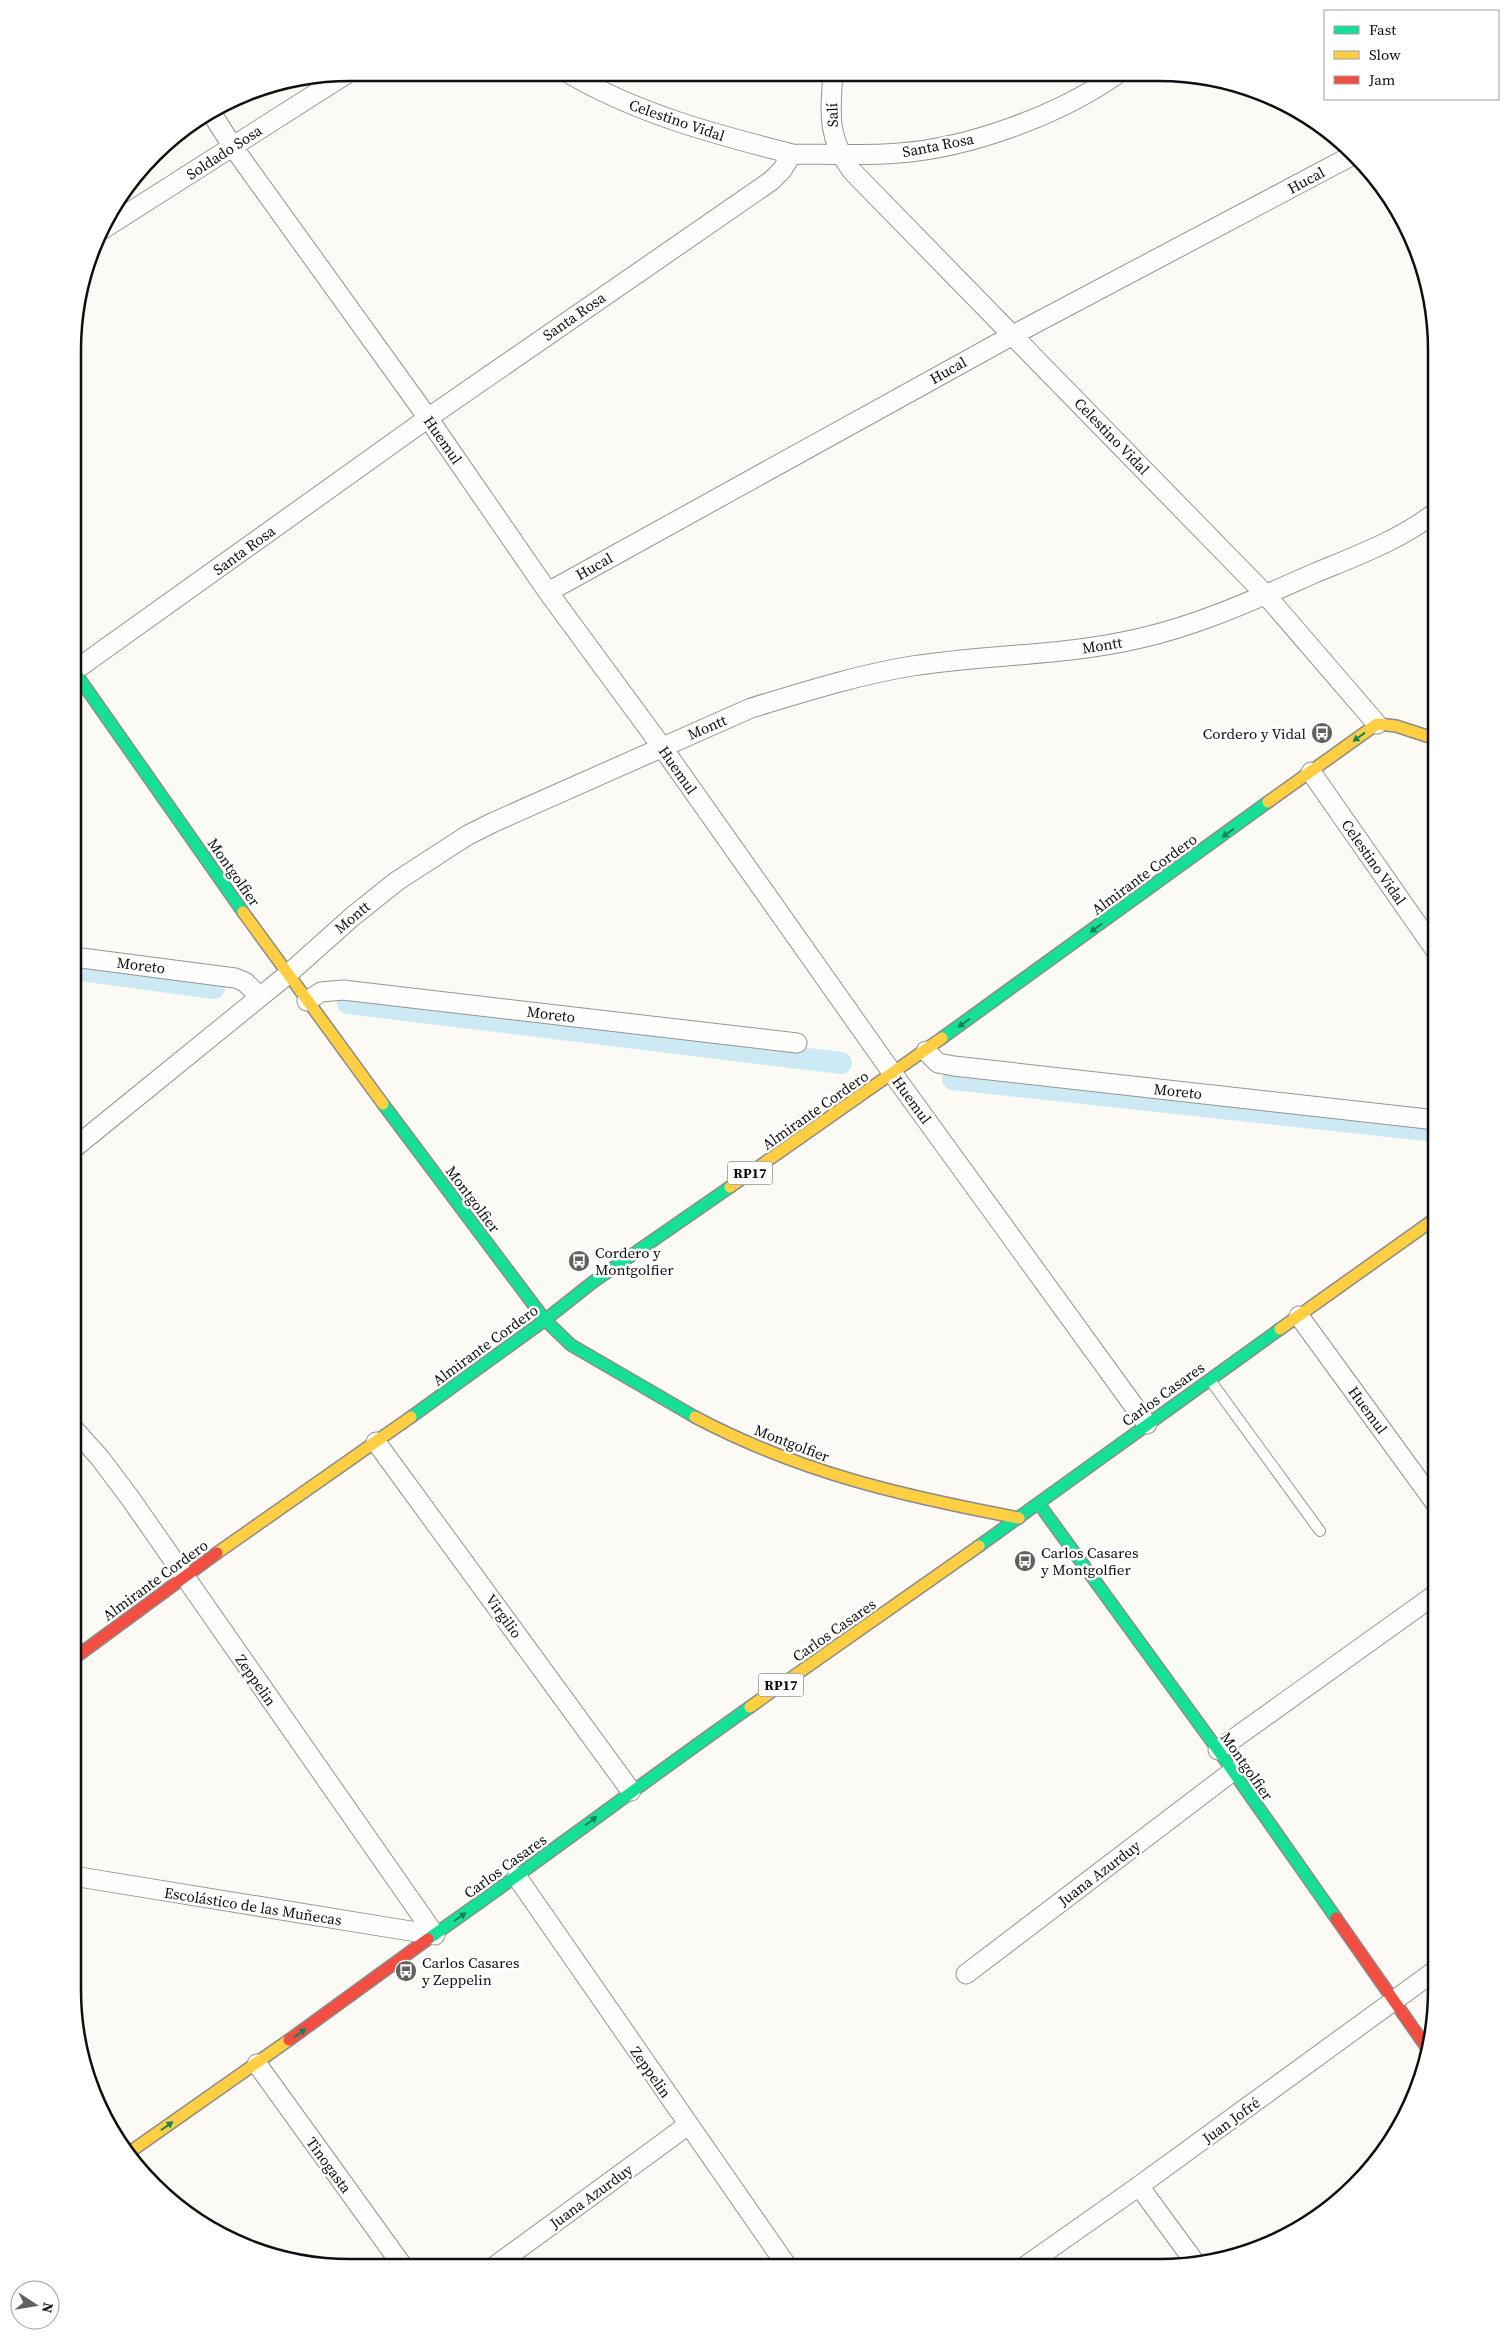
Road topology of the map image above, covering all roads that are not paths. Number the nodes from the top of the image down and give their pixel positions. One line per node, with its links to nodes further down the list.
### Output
1 (582, 81): 7 (street, Celestino Vidal)
2 (833, 81): 8 (street, Salí)
3 (1108, 81): 8 (street, Santa Rosa)
4 (334, 82): 6 (street, Soldado Sosa)
5 (215, 118): 6 (street, Huemul)
6 (233, 147): 10 (street, Soldado Sosa); 12 (street, Huemul)
7 (792, 154): 8 (street, Santa Rosa); 12 (street, Santa Rosa)
8 (840, 155): 11 (street, Celestino Vidal)
9 (1347, 158): 11 (street, Hucal)
10 (113, 224)
11 (1013, 335): 14 (street, Hucal); 15 (street, Celestino Vidal)
12 (428, 418): 14 (street, Huemul); 16 (street, Santa Rosa)
13 (1428, 517): 15 (street, Montt)
14 (548, 592): 20 (street, Huemul)
15 (1266, 594): 18 (street, Celestino Vidal); 20 (street, Montt)
16 (81, 666)
17 (81, 681): 24 (main road, Montgolfier)
18 (1377, 724): 19 (main road); 21 (main road, Almirante Cordero / RP17, one-way to 21)
19 (1428, 736)
20 (662, 747): 24 (street, Montt); 29 (street, Huemul)
21 (1311, 772): 22 (street, Celestino Vidal); 28 (main road, Almirante Cordero / RP17, one-way to 28)
22 (1428, 940)
23 (81, 958): 25 (street, Moreto)
24 (287, 975): 25 (street, Montt); 26 (main road, Montgolfier)
25 (260, 997): 31 (street, Montt)
26 (307, 1001): 27 (street, Moreto); 34 (main road, Montgolfier)
27 (797, 1042)
28 (926, 1051): 29 (main road, Almirante Cordero / RP17); 30 (street, Moreto)
29 (893, 1074): 34 (main road, Almirante Cordero / RP17); 36 (street, Huemul)
30 (1428, 1119)
31 (81, 1142)
32 (1428, 1224): 33 (main road, Carlos Casares / RP17)
33 (1299, 1316): 35 (main road, Carlos Casares / RP17); 39 (street, Huemul)
34 (545, 1320): 38 (main road, Almirante Cordero / RP17); 41 (main road, Montgolfier)
35 (1209, 1380): 36 (main road, Carlos Casares / RP17); 42 (lane)
36 (1147, 1424): 40 (main road, Carlos Casares / RP17)
37 (81, 1437): 43 (street, Zeppelin)
38 (376, 1442): 43 (main road, Almirante Cordero / RP17); 48 (street, Virgilio)
39 (1428, 1493)
40 (1039, 1504): 41 (main road, Carlos Casares / RP17); 46 (main road, Montgolfier)
41 (1019, 1518): 48 (main road, Carlos Casares / RP17)
42 (1320, 1531)
43 (184, 1577): 45 (main road, Almirante Cordero / RP17); 51 (street, Zeppelin)
44 (1428, 1600): 46 (street)
45 (81, 1653)
46 (1218, 1750): 47 (main road, Montgolfier)
47 (1232, 1772): 52 (street, Juana Azurduy); 54 (main road, Montgolfier)
48 (632, 1790): 50 (main road, Carlos Casares / RP17, one-way to 48)
49 (81, 1877): 51 (street, Escolástico de las Muñecas)
50 (517, 1877): 51 (main road, Carlos Casares / RP17, one-way to 50); 57 (street, Zeppelin)
51 (434, 1935): 56 (main road, Carlos Casares / RP17, one-way to 51)
52 (966, 1974)
53 (1428, 1976): 54 (street, Juan Jofré)
54 (1393, 2001): 55 (main road, Montgolfier); 59 (street, Juan Jofré)
55 (1423, 2042)
56 (257, 2064): 58 (main road, Carlos Casares / RP17, one-way to 56); 61 (street, Tinogasta)
57 (688, 2125): 62 (street, Juana Azurduy); 63 (street, Zeppelin)
58 (134, 2149)
59 (1139, 2186): 60 (street); 64 (street, Juan Jofré)
60 (1191, 2256)
61 (398, 2259)
62 (505, 2259)
63 (782, 2259)
64 (1035, 2259)

